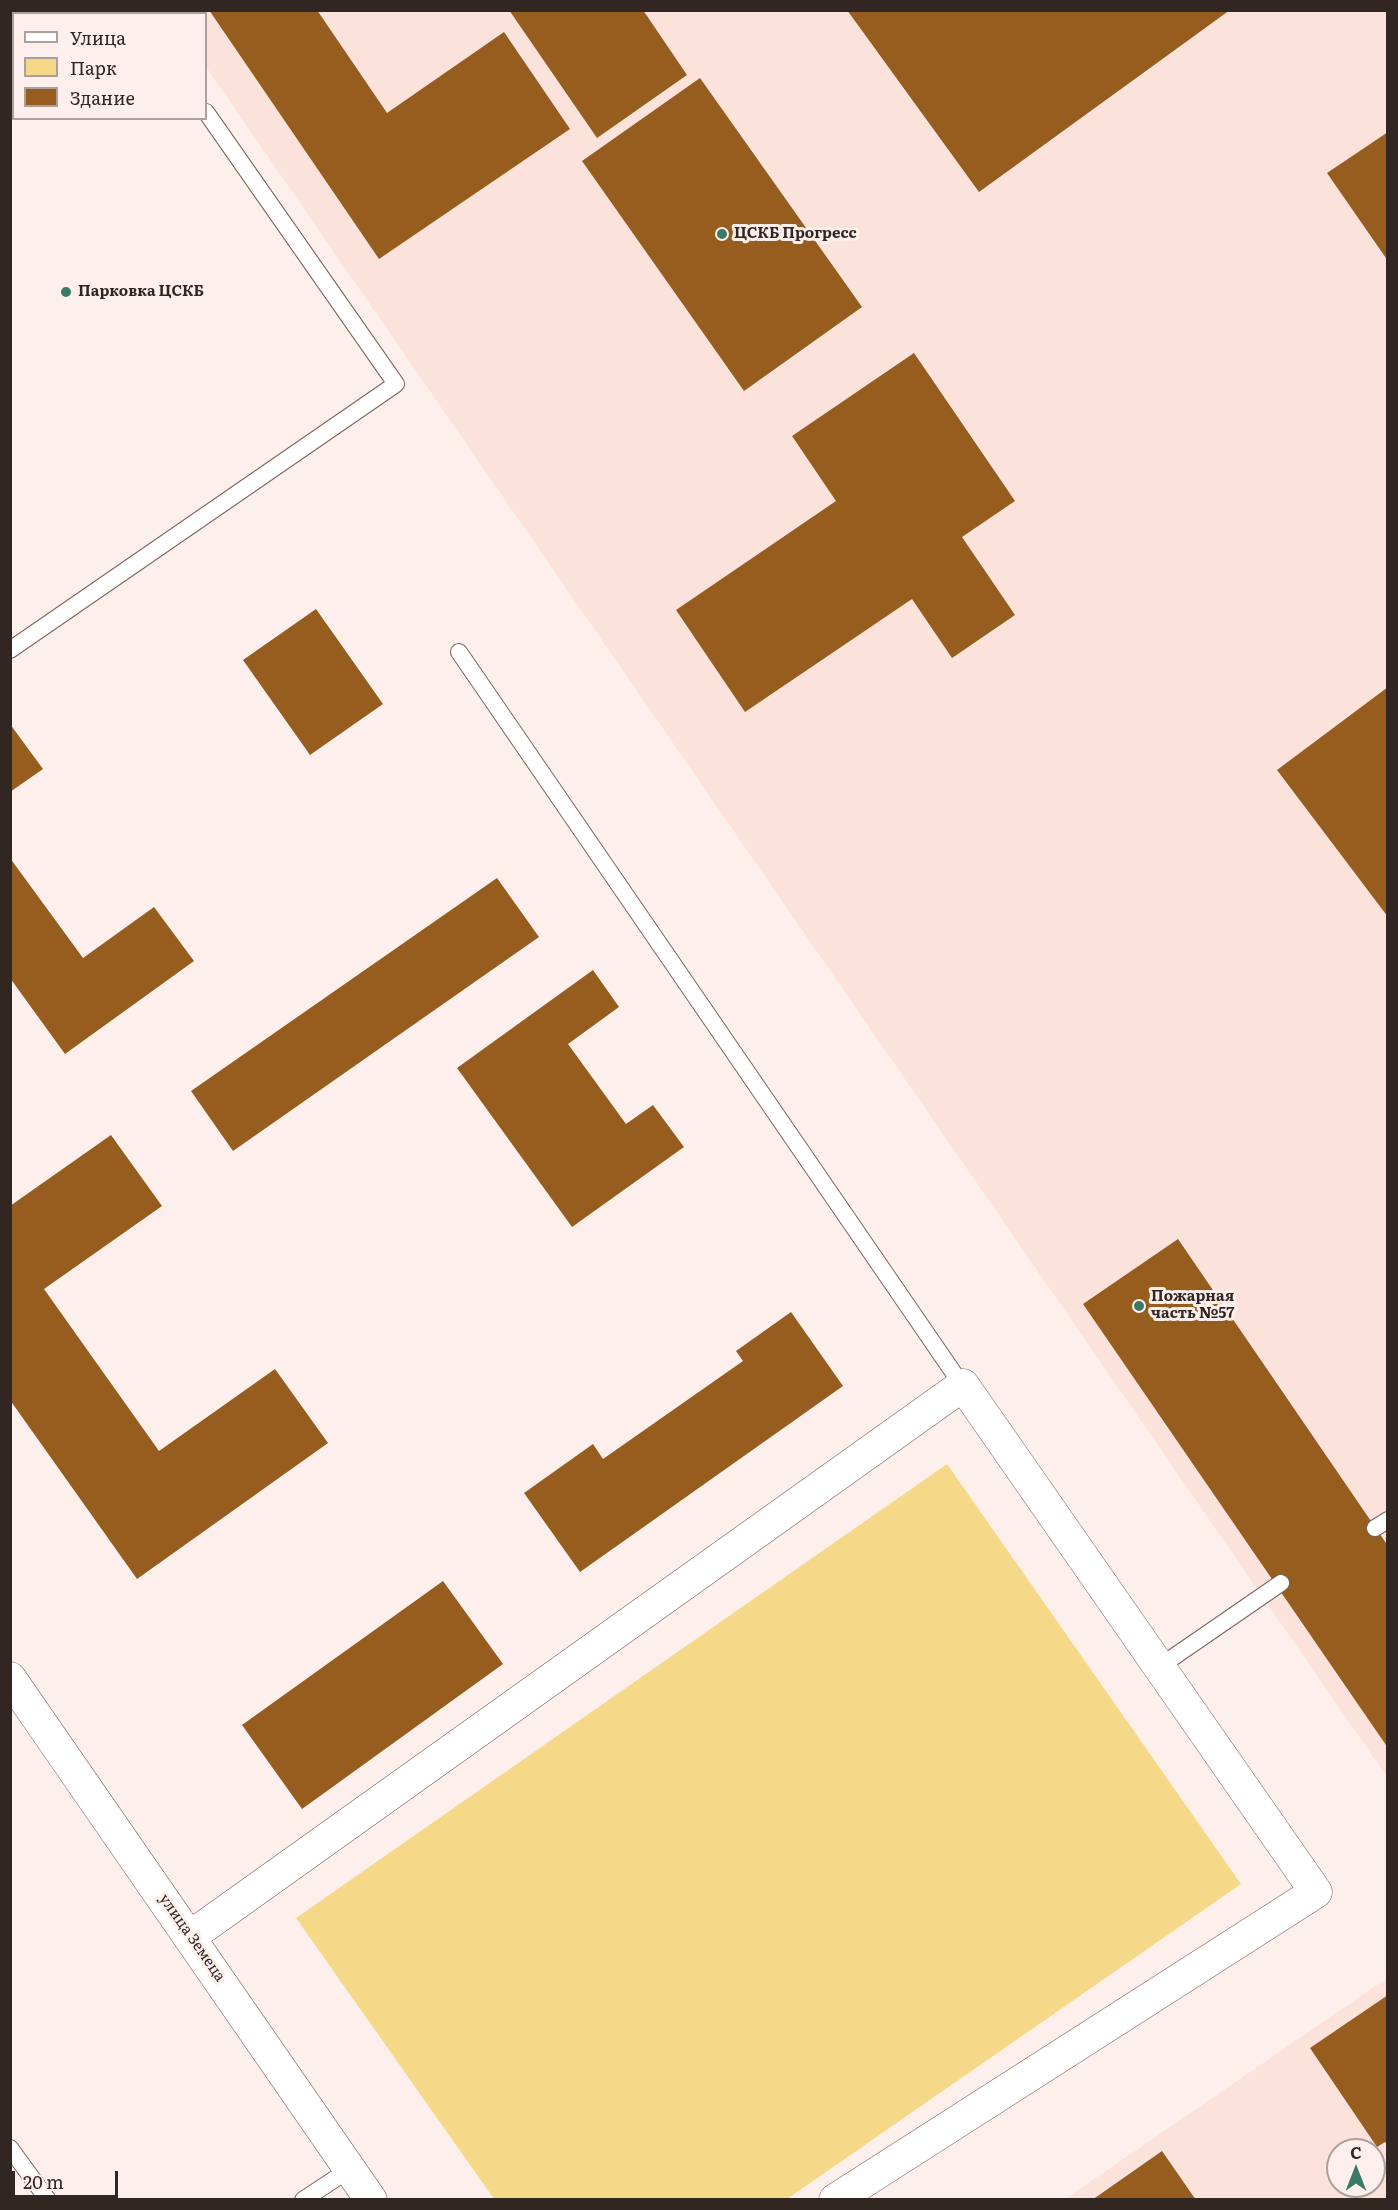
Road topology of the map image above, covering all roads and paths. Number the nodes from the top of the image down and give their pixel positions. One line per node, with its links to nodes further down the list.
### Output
1 (207, 113): 2 (lane)
2 (10, 650)
3 (459, 652): 4 (lane)
4 (964, 1388): 6 (street); 8 (street)
5 (1281, 1583): 6 (lane)
6 (1159, 1667): 14 (street)
7 (10, 1678): 8 (street, улица Земеца)
8 (191, 1936): 10 (street, улица Земеца)
9 (10, 2148): 11 (lane)
10 (350, 2169): 12 (lane); 13 (street, улица Земеца)
11 (48, 2199)
12 (303, 2199)
13 (371, 2199)
14 (835, 2199)

